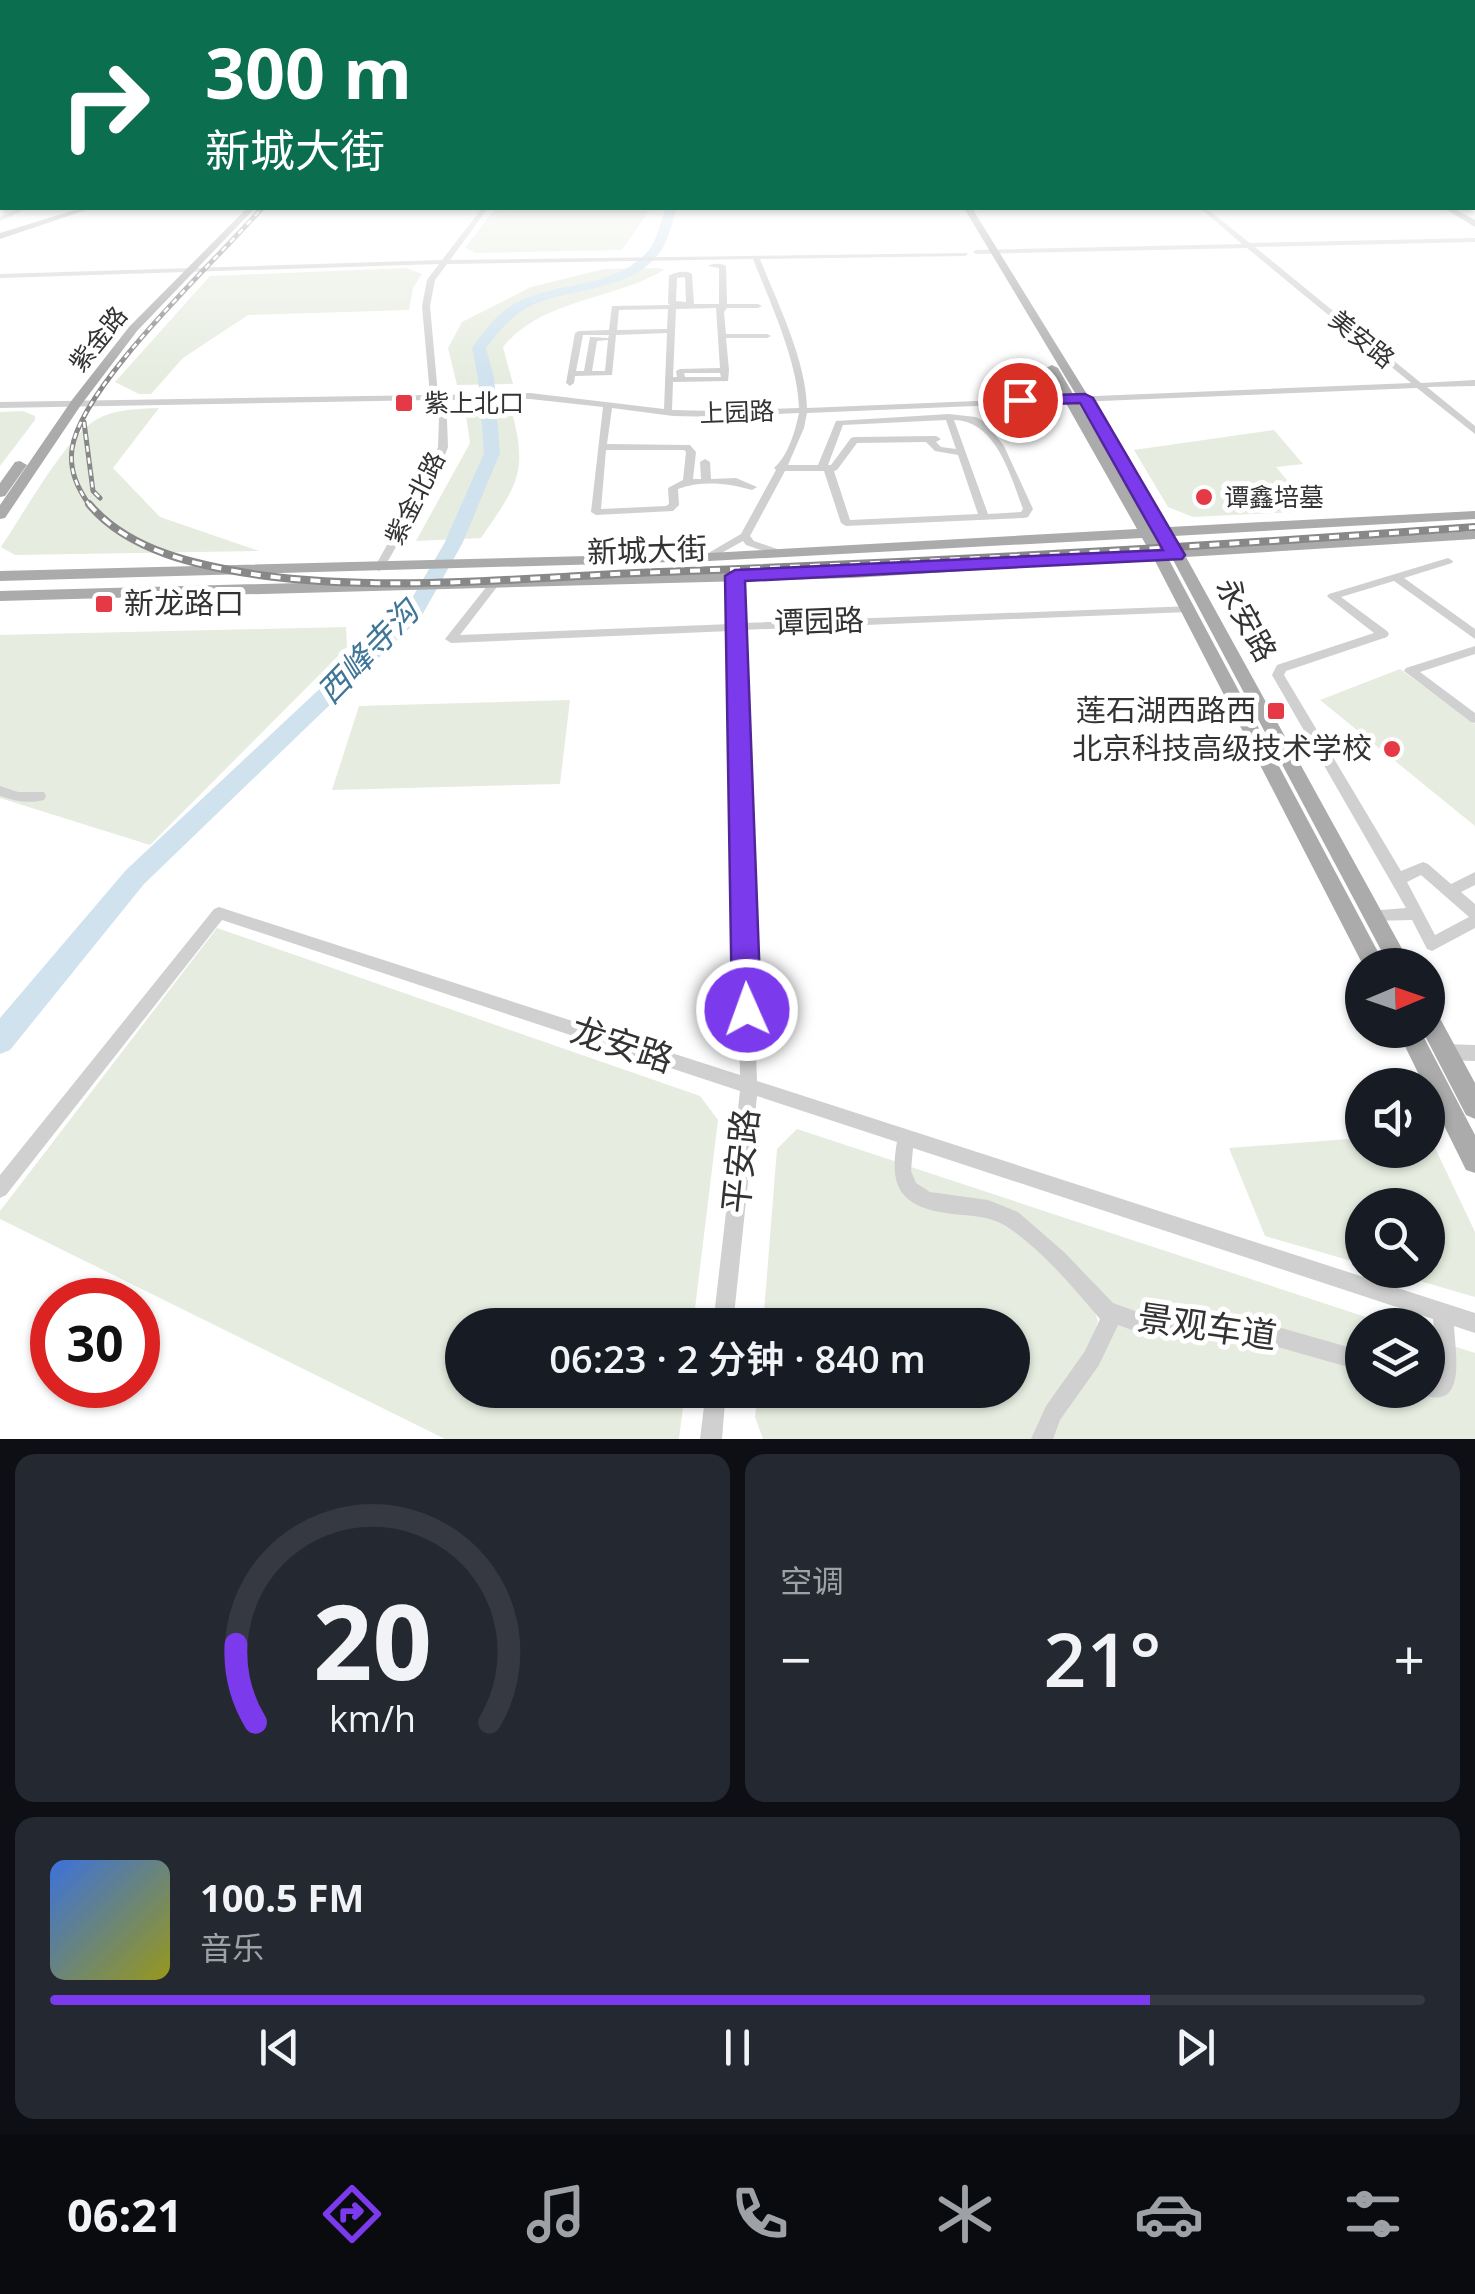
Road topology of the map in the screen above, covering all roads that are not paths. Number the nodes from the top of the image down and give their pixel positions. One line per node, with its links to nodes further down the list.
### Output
1 (206, 247): 12 (main road, 紫金路)
2 (209, 247): 12 (main road, 紫金路)
3 (456, 247): 11 (street, 紫金北路)
4 (982, 247): 8 (main road, 永安路)
5 (984, 247): 8 (main road, 永安路)
6 (1241, 247): 8 (street)
7 (1248, 247): 26 (street, 美安路)
8 (986, 253): 28 (main road, 永安路)
9 (965, 254): 10 (street)
10 (756, 258): 11 (street); 32 (street)
11 (444, 262): 12 (street); 27 (street, 紫金北路)
12 (184, 271): 14 (street); 29 (main road, 紫金路)
13 (688, 274): 15 (street); 15 (street); 18 (street)
14 (0, 276)
15 (692, 305): 17 (street); 18 (street)
16 (758, 306): 18 (street)
17 (672, 307): 19 (street); 20 (street)
18 (725, 308): 21 (street)
19 (671, 332): 20 (street); 24 (street)
20 (612, 336): 23 (street); 23 (street); 23 (street)
21 (724, 336): 22 (street); 24 (street)
22 (766, 336)
23 (588, 374)
24 (675, 380): 33 (street)
25 (1475, 382): 26 (street, 上园路)
26 (1418, 385): 28 (street, 上园路); 35 (street, 美安路)
27 (434, 396): 29 (street, 上园路); 30 (street, 上园路); 57 (street, 紫金北路)
28 (1077, 398): 32 (street, 上园路); 50 (main road, 永安路)
29 (71, 403): 31 (street, 上园路); 44 (main road, 紫金路); 46 (main road, 紫金路)
30 (608, 404): 33 (street, 上园路); 36 (street)
31 (0, 405)
32 (804, 410): 33 (street, 上园路); 39 (street)
33 (668, 412)
34 (948, 417): 37 (street); 40 (street); 48 (street)
35 (1475, 431)
36 (602, 447): 42 (street); 45 (street)
37 (960, 453): 40 (street); 48 (street)
38 (705, 462): 41 (street)
39 (779, 468): 40 (street); 52 (street)
40 (825, 468): 48 (street)
41 (706, 481): 42 (street); 43 (street)
42 (688, 482): 45 (street)
43 (752, 487)
44 (0, 493)
45 (596, 512): 49 (street)
46 (0, 515)
47 (1475, 515): 50 (main road, 新城大街)
48 (984, 516)
49 (584, 518)
50 (1154, 533): 53 (main road, 新城大街); 54 (main road, 永安路)
51 (1475, 535): 54 (main road, 新城大街)
52 (746, 536): 53 (street); 55 (street)
53 (779, 553): 55 (main road, 新城大街)
54 (1168, 556): 58 (main road, 新城大街); 63 (main road, 永安路); 75 (main road, 永安路)
55 (710, 557): 57 (main road, 新城大街)
56 (1448, 561): 59 (street)
57 (379, 568): 60 (main road, 新城大街)
58 (735, 576): 61 (main road, 新城大街); 64 (street, 平安路)
59 (1396, 577): 65 (street); 70 (street)
60 (4, 578)
61 (495, 583): 62 (main road, 新城大街); 64 (street, 谭园路)
62 (0, 596)
63 (1188, 608): 64 (street, 谭园路); 77 (main road, 永安路)
64 (734, 627): 84 (street, 平安路)
65 (1475, 635)
66 (1475, 650): 67 (street)
67 (1475, 719)
68 (0, 791): 69 (street)
69 (39, 796)
70 (1398, 878): 72 (street); 73 (street)
71 (1475, 878): 72 (street)
72 (1450, 891): 74 (street)
73 (1414, 914): 75 (street); 76 (street)
74 (1475, 914)
75 (1373, 915): 78 (main road, 永安路)
76 (1475, 921)
77 (1365, 948)
78 (1391, 948)
79 (1418, 1048): 87 (main road)
80 (1434, 1048): 82 (street)
81 (1444, 1048): 82 (main road)
82 (1446, 1052): 83 (street); 85 (main road)
83 (1475, 1053)
84 (749, 1087): 86 (street, 龙安路); 88 (street, 龙安路); 89 (street, 平安路)
85 (1475, 1106)
86 (906, 1138): 90 (street, 龙安路); 92 (street, 景观车道)
87 (1475, 1162)
88 (0, 1189)
89 (725, 1308)
90 (1429, 1308)
91 (1445, 1313): 93 (street, 龙安路)
92 (1111, 1316): 95 (street, 景观车道); 99 (street, 景观车道)
93 (1475, 1323)
94 (1445, 1346): 96 (street)
95 (1345, 1356)
96 (1445, 1379)
97 (714, 1408): 98 (street)
98 (710, 1439)
99 (1042, 1439)

